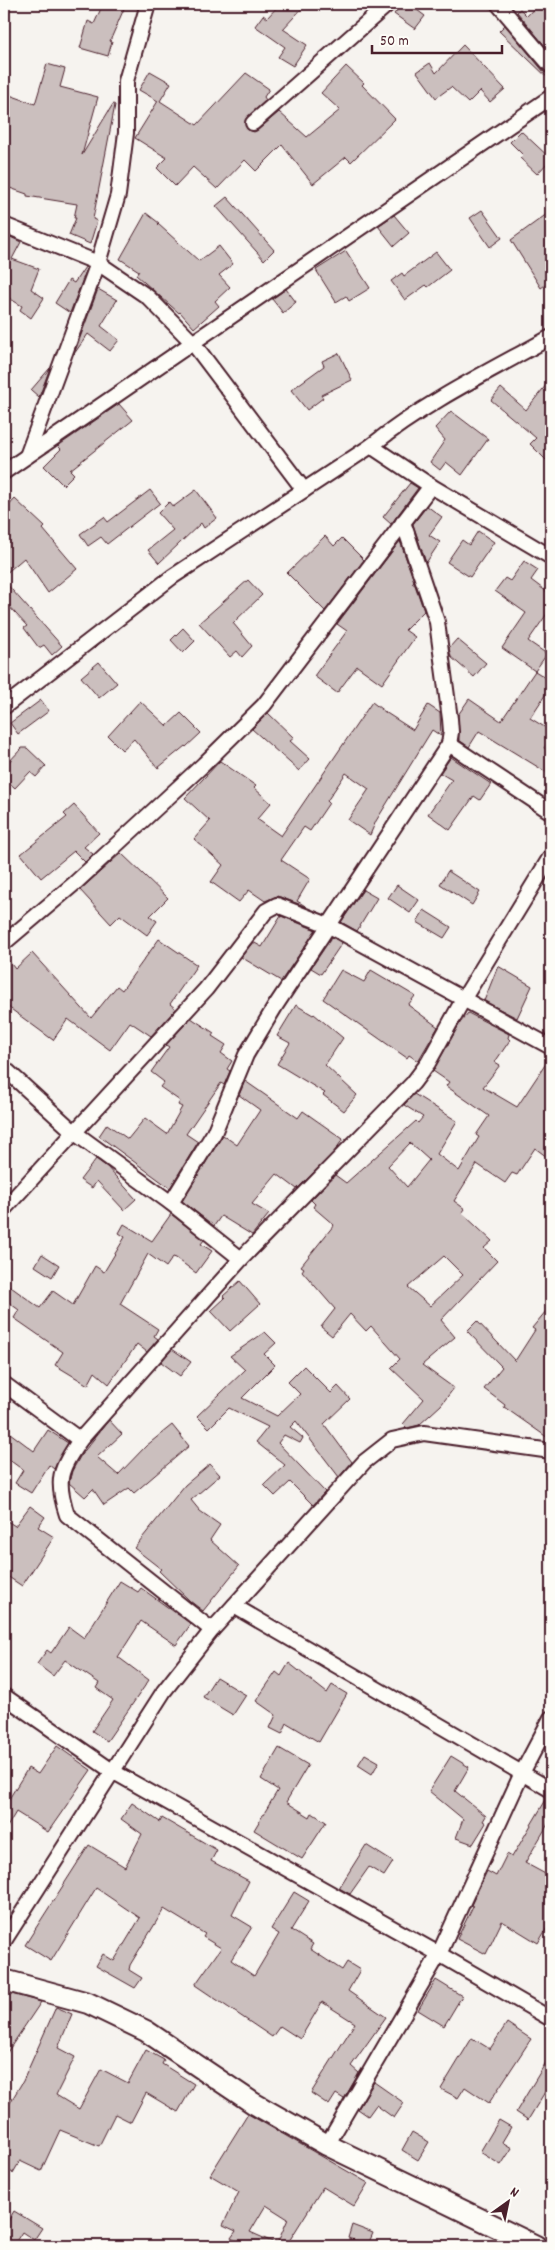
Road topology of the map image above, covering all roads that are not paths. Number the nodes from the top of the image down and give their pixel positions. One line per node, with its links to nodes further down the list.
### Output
1 (148, 4): 8 (street)
2 (388, 4): 6 (street)
3 (498, 4): 4 (street)
4 (551, 66)
5 (551, 96): 10 (street)
6 (253, 123)
7 (4, 225): 8 (street)
8 (98, 263): 10 (street); 12 (street)
9 (551, 338): 11 (street)
10 (193, 343): 12 (street); 15 (street)
11 (371, 446): 14 (street); 15 (street)
12 (28, 456): 13 (street)
13 (4, 472)
14 (431, 486): 16 (street); 17 (street)
15 (304, 490): 18 (street)
16 (403, 522): 19 (street); 23 (street)
17 (551, 557)
18 (5, 704)
19 (448, 744): 20 (street); 22 (street)
20 (551, 812)
21 (551, 856): 24 (street)
22 (328, 925): 24 (street); 27 (street); 28 (street)
23 (4, 943)
24 (464, 998): 25 (street); 30 (street)
25 (551, 1047)
26 (4, 1068): 27 (street)
27 (75, 1133): 28 (street); 29 (street)
28 (171, 1203): 30 (street)
29 (4, 1209)
30 (241, 1259): 32 (street)
31 (4, 1384): 32 (street)
32 (80, 1440): 35 (street)
33 (551, 1451): 34 (street)
34 (234, 1606): 35 (street); 39 (street)
35 (212, 1630): 38 (street)
36 (4, 1696): 38 (street)
37 (551, 1718): 39 (street)
38 (112, 1771): 41 (street); 42 (street)
39 (522, 1773): 40 (street); 42 (street)
40 (551, 1790)
41 (4, 1941)
42 (439, 1954): 44 (street); 45 (street)
43 (4, 1980): 45 (street)
44 (551, 2019)
45 (327, 2145): 46 (street)
46 (536, 2246)

